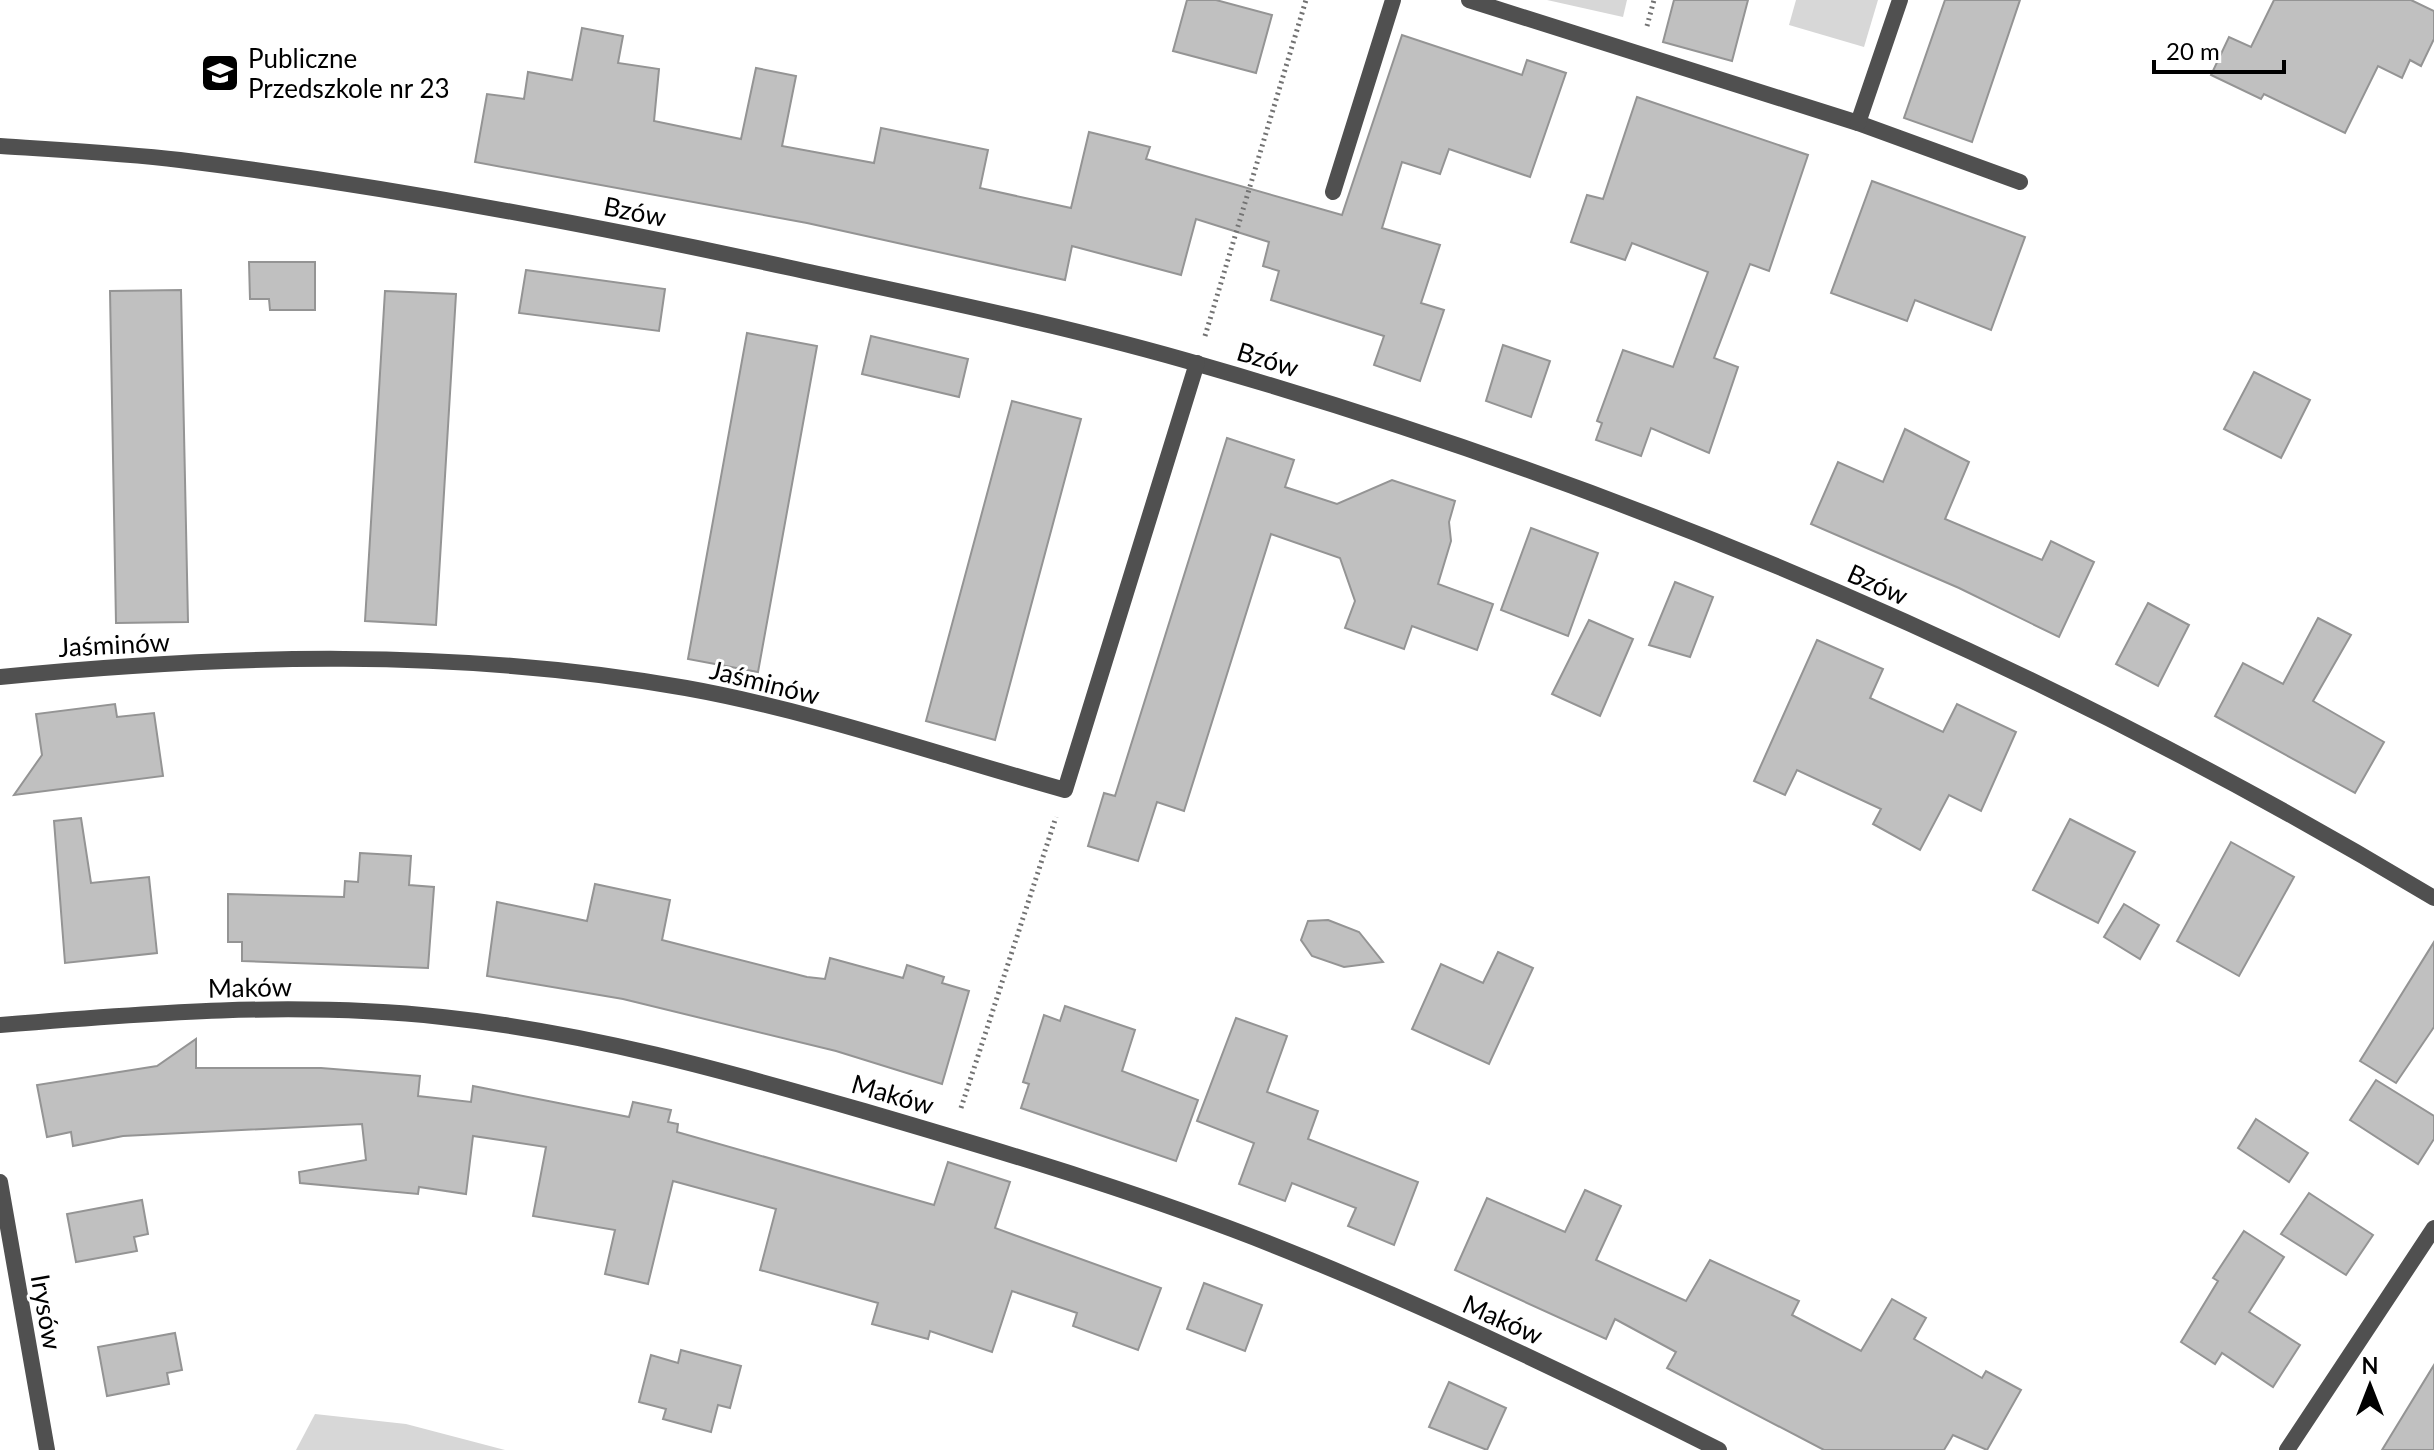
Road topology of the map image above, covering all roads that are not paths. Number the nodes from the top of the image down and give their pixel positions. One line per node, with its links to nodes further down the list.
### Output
1 (1393, 0): 7 (street)
2 (1469, 0): 4 (street)
3 (1900, 0): 4 (street)
4 (1858, 123): 6 (street)
5 (0, 146): 8 (street, Bzów)
6 (2020, 182)
7 (1333, 192)
8 (1197, 363): 9 (street, Jaśminów); 10 (street, Bzów)
9 (0, 677)
10 (2434, 898)
11 (0, 1025): 15 (street, Maków)
12 (0, 1182): 14 (street, Irysów)
13 (2434, 1228): 16 (street)
14 (47, 1450)
15 (1719, 1450)
16 (2287, 1450)

